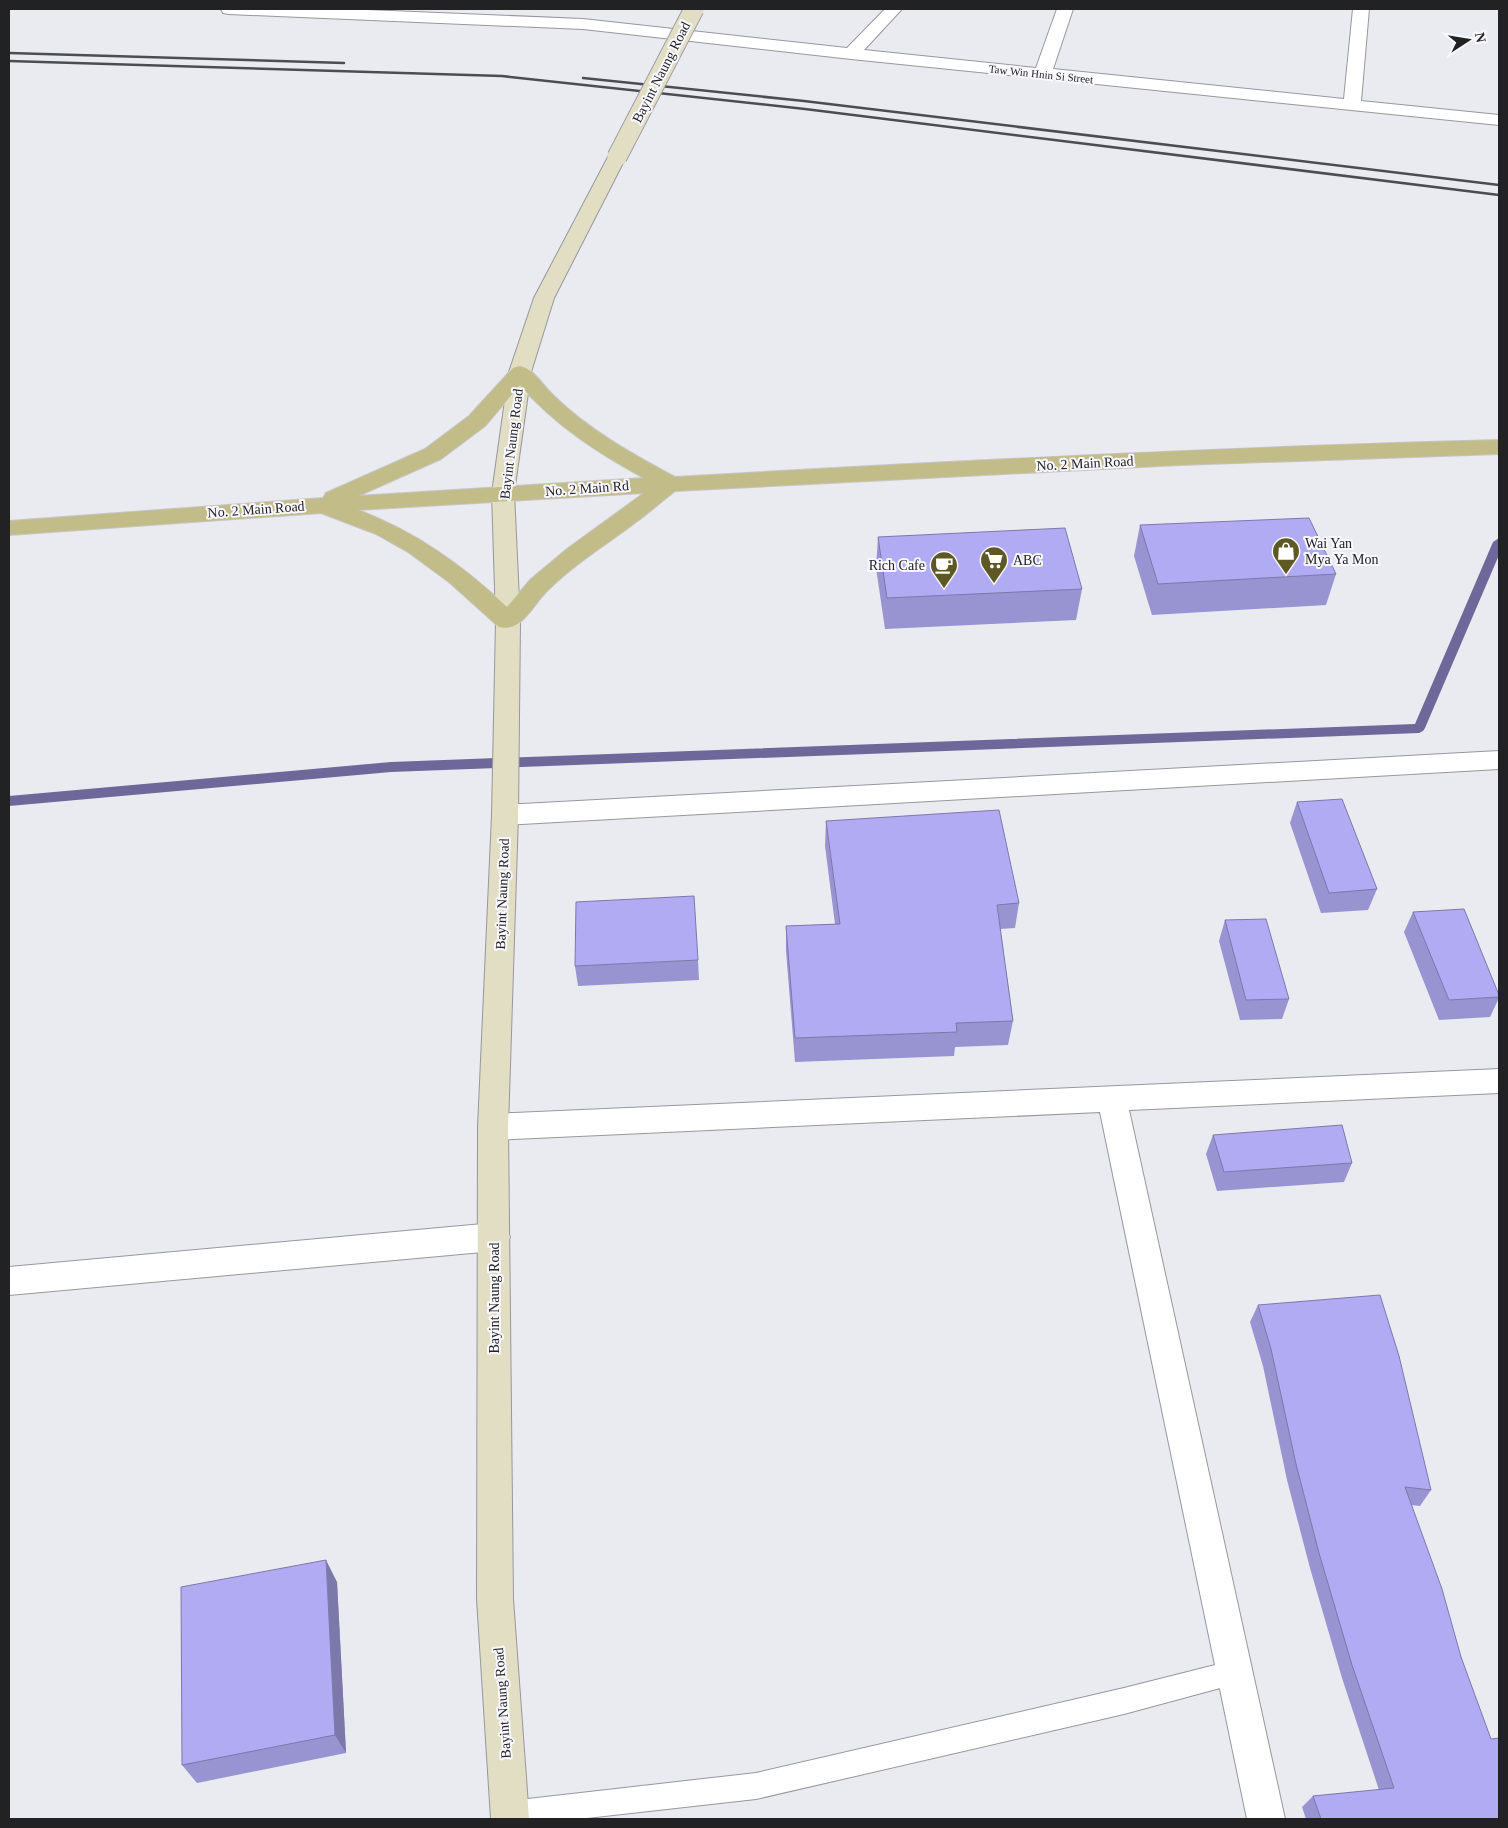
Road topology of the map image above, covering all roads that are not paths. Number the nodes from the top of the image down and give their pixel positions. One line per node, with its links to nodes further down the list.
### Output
1 (230, 9): 7 (street, Taw Win Hnin Si Street)
2 (592, 9): 7 (street)
3 (694, 9): 12 (main road, Bayint Naung Road, bridge)
4 (894, 9): 8 (street)
5 (1066, 9): 9 (street)
6 (1362, 9): 10 (street)
7 (583, 24): 8 (street, Taw Win Hnin Si Street)
8 (851, 54): 9 (street, Taw Win Hnin Si Street)
9 (1043, 74): 10 (street, Taw Win Hnin Si Street)
10 (1352, 106): 11 (street, Taw Win Hnin Si Street)
11 (1499, 120)
12 (520, 372): 14 (main road); 15 (main road, Bayint Naung Road); 16 (main road)
13 (1499, 447): 14 (main road, No. 2 Main Road)
14 (671, 483): 15 (main road, No. 2 Main Rd); 18 (main road)
15 (503, 493): 16 (main road, No. 2 Main Road); 18 (main road, Bayint Naung Road)
16 (321, 504): 17 (main road, No. 2 Main Road); 18 (main road)
17 (9, 528)
18 (508, 621): 20 (main road, Bayint Naung Road)
19 (1499, 760): 20 (street)
20 (505, 815): 23 (main road, Bayint Naung Road)
21 (1499, 1081): 22 (street)
22 (1112, 1099): 23 (street); 26 (street)
23 (493, 1127): 24 (main road, Bayint Naung Road)
24 (494, 1237): 25 (street); 27 (main road, Bayint Naung Road)
25 (9, 1281)
26 (1235, 1672): 27 (lane); 28 (street)
27 (510, 1817)
28 (1266, 1819)

